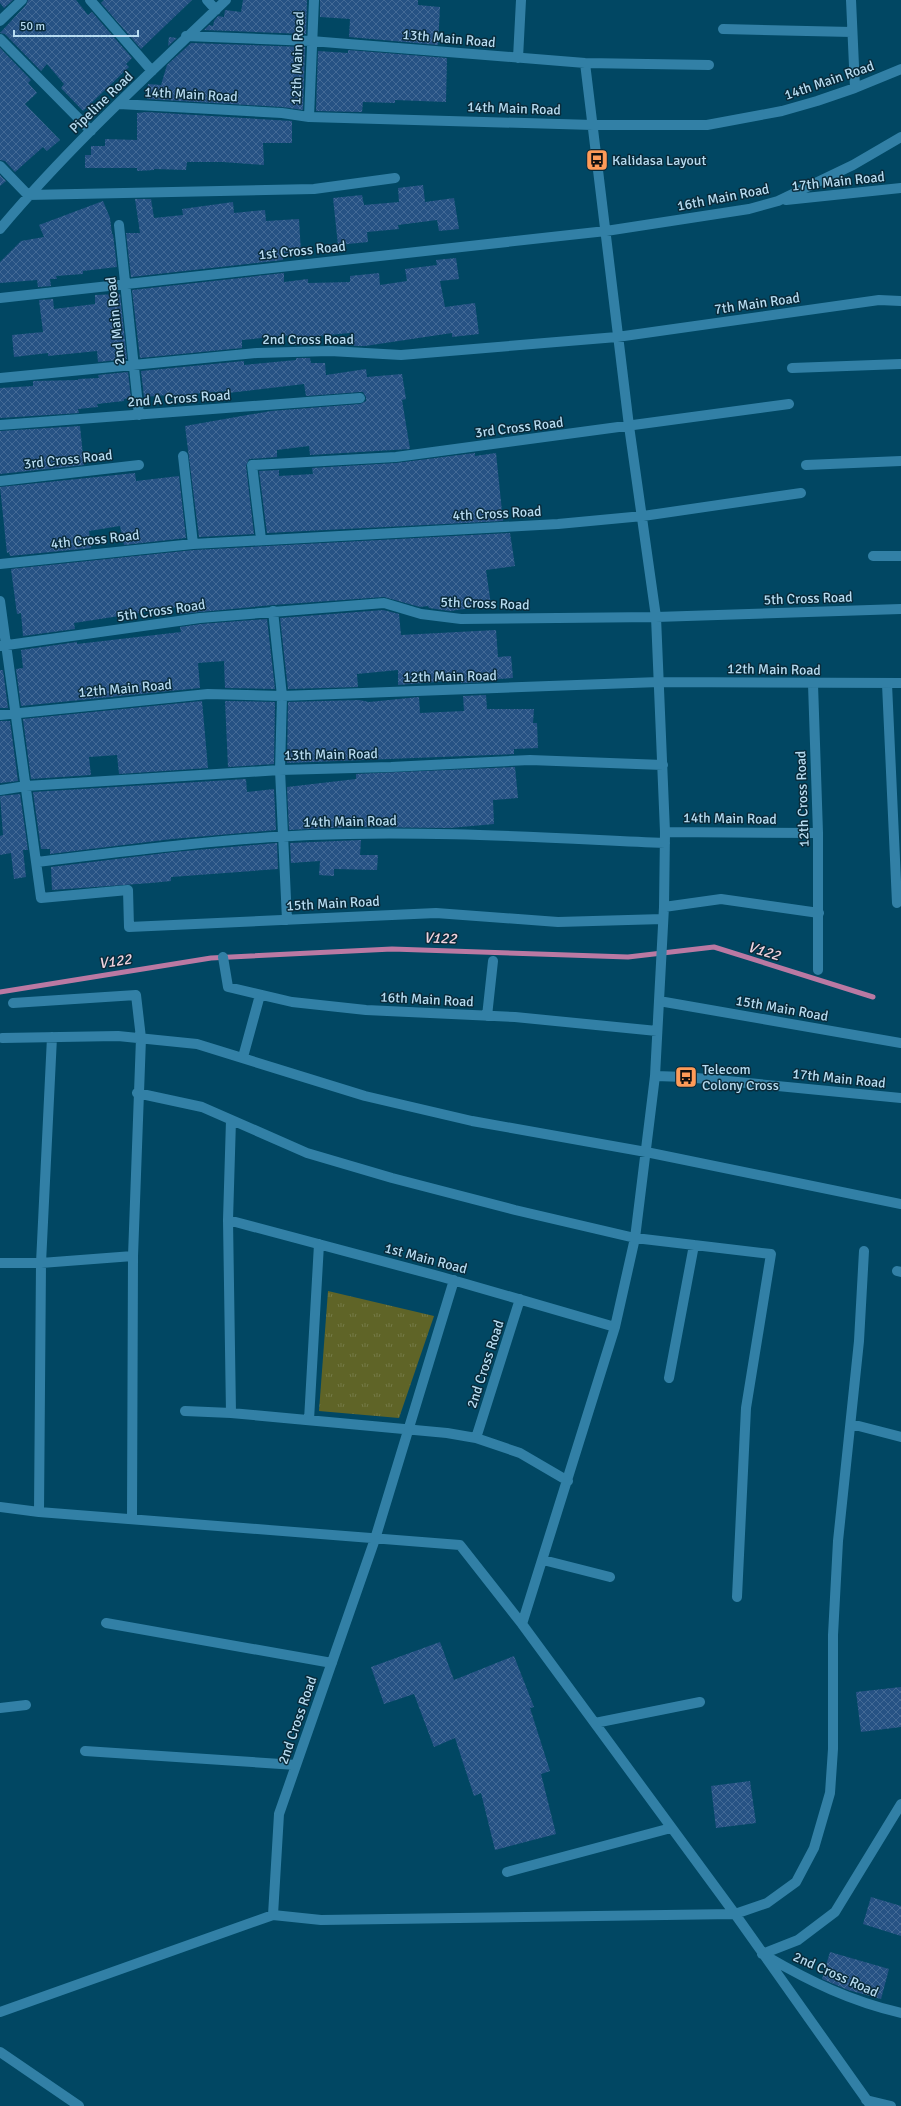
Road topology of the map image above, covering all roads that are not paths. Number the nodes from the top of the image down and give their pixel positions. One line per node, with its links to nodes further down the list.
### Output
1 (22, 0): 9 (street)
2 (90, 0): 19 (street, 14th Main Road)
3 (207, 0): 8 (street)
4 (226, 0): 8 (street, Pipeline Road)
5 (314, 0): 14 (street, 12th Main Road)
6 (521, 0): 15 (street)
7 (852, 0): 11 (street)
8 (216, 10): 12 (street, Pipeline Road)
9 (0, 20)
10 (723, 29): 11 (street)
11 (852, 32): 20 (street)
12 (186, 36): 14 (street, 13th Main Road); 19 (street, Pipeline Road)
13 (0, 39): 24 (street)
14 (311, 41): 15 (street, 13th Main Road); 22 (street, 12th Main Road)
15 (518, 58): 16 (street, 13th Main Road)
16 (585, 63): 17 (street, 13th Main Road); 23 (street)
17 (709, 65)
18 (901, 69): 20 (street, 14th Main Road)
19 (152, 71): 21 (street, Pipeline Road)
20 (855, 88): 23 (street, 14th Main Road)
21 (119, 104): 22 (street, 14th Main Road); 24 (street, Pipeline Road)
22 (309, 117): 23 (street, 14th Main Road)
23 (593, 125): 33 (street)
24 (91, 130): 29 (street, Pipeline Road)
25 (901, 136): 30 (street, 16th Main Road)
26 (0, 166): 29 (street)
27 (396, 178): 29 (street)
28 (901, 188): 30 (street, 17th Main Road)
29 (28, 195): 32 (street, Pipeline Road)
30 (778, 201): 33 (street, 16th Main Road)
31 (119, 225): 34 (street, 2nd Main Road)
32 (0, 229)
33 (606, 231): 34 (street, 1st Cross Road); 37 (street)
34 (126, 284): 35 (street, 1st Cross Road); 39 (street, 2nd Main Road)
35 (0, 298)
36 (901, 300): 37 (street, 7th Main Road)
37 (618, 337): 39 (street, 2nd Cross Road); 46 (street)
38 (901, 364): 40 (street)
39 (134, 365): 41 (street, 2nd Cross Road); 44 (street, 2nd Main Road)
40 (792, 368)
41 (0, 378)
42 (360, 398): 44 (street, 2nd A Cross Road)
43 (789, 404): 46 (street, 3rd Cross Road)
44 (139, 415): 45 (street, 2nd A Cross Road)
45 (0, 425)
46 (629, 426): 53 (street); 54 (street, 3rd Cross Road)
47 (183, 456): 55 (street)
48 (901, 461): 50 (street)
49 (139, 465): 51 (street, 3rd Cross Road)
50 (806, 465)
51 (0, 481)
52 (801, 493): 53 (street, 4th Cross Road)
53 (643, 516): 54 (street, 4th Cross Road); 62 (street)
54 (261, 539): 55 (street, 4th Cross Road)
55 (193, 544): 58 (street, 4th Cross Road)
56 (873, 556): 57 (street)
57 (901, 556)
58 (0, 564)
59 (0, 601): 63 (street)
60 (901, 609): 62 (street, 5th Cross Road)
61 (273, 611): 62 (street, 5th Cross Road); 63 (street, 5th Cross Road); 68 (street)
62 (656, 617): 64 (street)
63 (3, 646): 69 (street)
64 (659, 682): 66 (street, 12th Main Road); 68 (street, 12th Main Road); 71 (street)
65 (901, 683): 67 (street, 12th Main Road)
66 (812, 684): 67 (street, 12th Main Road); 76 (street, 12th Cross Road)
67 (887, 684): 80 (street)
68 (282, 696): 69 (street, 12th Main Road); 72 (street)
69 (15, 712): 70 (street, 12th Main Road); 73 (street)
70 (0, 715)
71 (663, 765): 72 (street, 13th Main Road); 75 (street)
72 (280, 770): 73 (street, 13th Main Road); 77 (street)
73 (26, 786): 74 (street, 13th Main Road); 79 (street)
74 (0, 790)
75 (665, 832): 76 (street, 14th Main Road); 78 (street)
76 (818, 833): 82 (street, 12th Cross Road)
77 (284, 837): 78 (street, 14th Main Road); 79 (street, 14th Main Road); 84 (street)
78 (665, 843): 81 (street)
79 (36, 862): 84 (street, 15th Main Road)
80 (897, 903)
81 (664, 907): 82 (street); 83 (street)
82 (819, 913): 87 (street, 12th Cross Road)
83 (663, 919): 84 (street, 15th Main Road); 89 (street)
84 (287, 920)
85 (223, 957): 88 (street, 16th Main Road)
86 (493, 961): 91 (street)
87 (818, 970)
88 (260, 995): 91 (street, 16th Main Road); 97 (street)
89 (659, 1001): 92 (street); 96 (street, 15th Main Road)
90 (13, 1003): 95 (street)
91 (487, 1016): 92 (street, 16th Main Road)
92 (657, 1031): 98 (street)
93 (2, 1038): 94 (street)
94 (52, 1038): 95 (street); 111 (street)
95 (141, 1038): 97 (street); 99 (street)
96 (901, 1043)
97 (243, 1057): 102 (street)
98 (655, 1076): 100 (street, 17th Main Road); 102 (street)
99 (137, 1093): 101 (street); 109 (street)
100 (901, 1098)
101 (231, 1120): 104 (street); 105 (street)
102 (646, 1152): 103 (street); 105 (street)
103 (901, 1204)
104 (228, 1220): 106 (street, 1st Main Road); 117 (street)
105 (635, 1238): 107 (street); 114 (street)
106 (318, 1244): 112 (street, 1st Main Road); 118 (street)
107 (694, 1245): 115 (street); 130 (street)
108 (864, 1251): 119 (street)
109 (133, 1256): 111 (street); 126 (street)
110 (0, 1263): 111 (street)
111 (41, 1263): 125 (street)
112 (454, 1280): 113 (street, 1st Main Road); 120 (street, 2nd Cross Road)
113 (520, 1300): 114 (street, 1st Main Road); 122 (street, 2nd Cross Road)
114 (615, 1327): 123 (street)
115 (669, 1378)
116 (185, 1411): 117 (street)
117 (231, 1413): 118 (street)
118 (309, 1420): 120 (street)
119 (851, 1424): 121 (street); 143 (street)
120 (408, 1429): 122 (street); 127 (street, 2nd Cross Road)
121 (901, 1437)
122 (476, 1438): 123 (street)
123 (568, 1481): 128 (street)
124 (0, 1506): 125 (street)
125 (39, 1512): 126 (street)
126 (132, 1518): 127 (street)
127 (375, 1539): 132 (street); 133 (street, 2nd Cross Road)
128 (543, 1560): 129 (street); 132 (street)
129 (610, 1577)
130 (737, 1597)
131 (106, 1623): 133 (street)
132 (522, 1624): 137 (street)
133 (332, 1663): 139 (street, 2nd Cross Road)
134 (700, 1702): 137 (street)
135 (26, 1705): 136 (street)
136 (0, 1708)
137 (595, 1723): 141 (street)
138 (85, 1751): 139 (street)
139 (296, 1765): 144 (street, 2nd Cross Road)
140 (901, 1804): 145 (street)
141 (671, 1828): 142 (street); 143 (street)
142 (507, 1872)
143 (734, 1914): 144 (street); 145 (street)
144 (273, 1915): 146 (street)
145 (762, 1954): 147 (street, 2nd Cross Road); 149 (street)
146 (0, 2012)
147 (901, 2013)
148 (0, 2052): 150 (street)
149 (868, 2103): 151 (street)
150 (78, 2106)
151 (891, 2106)

